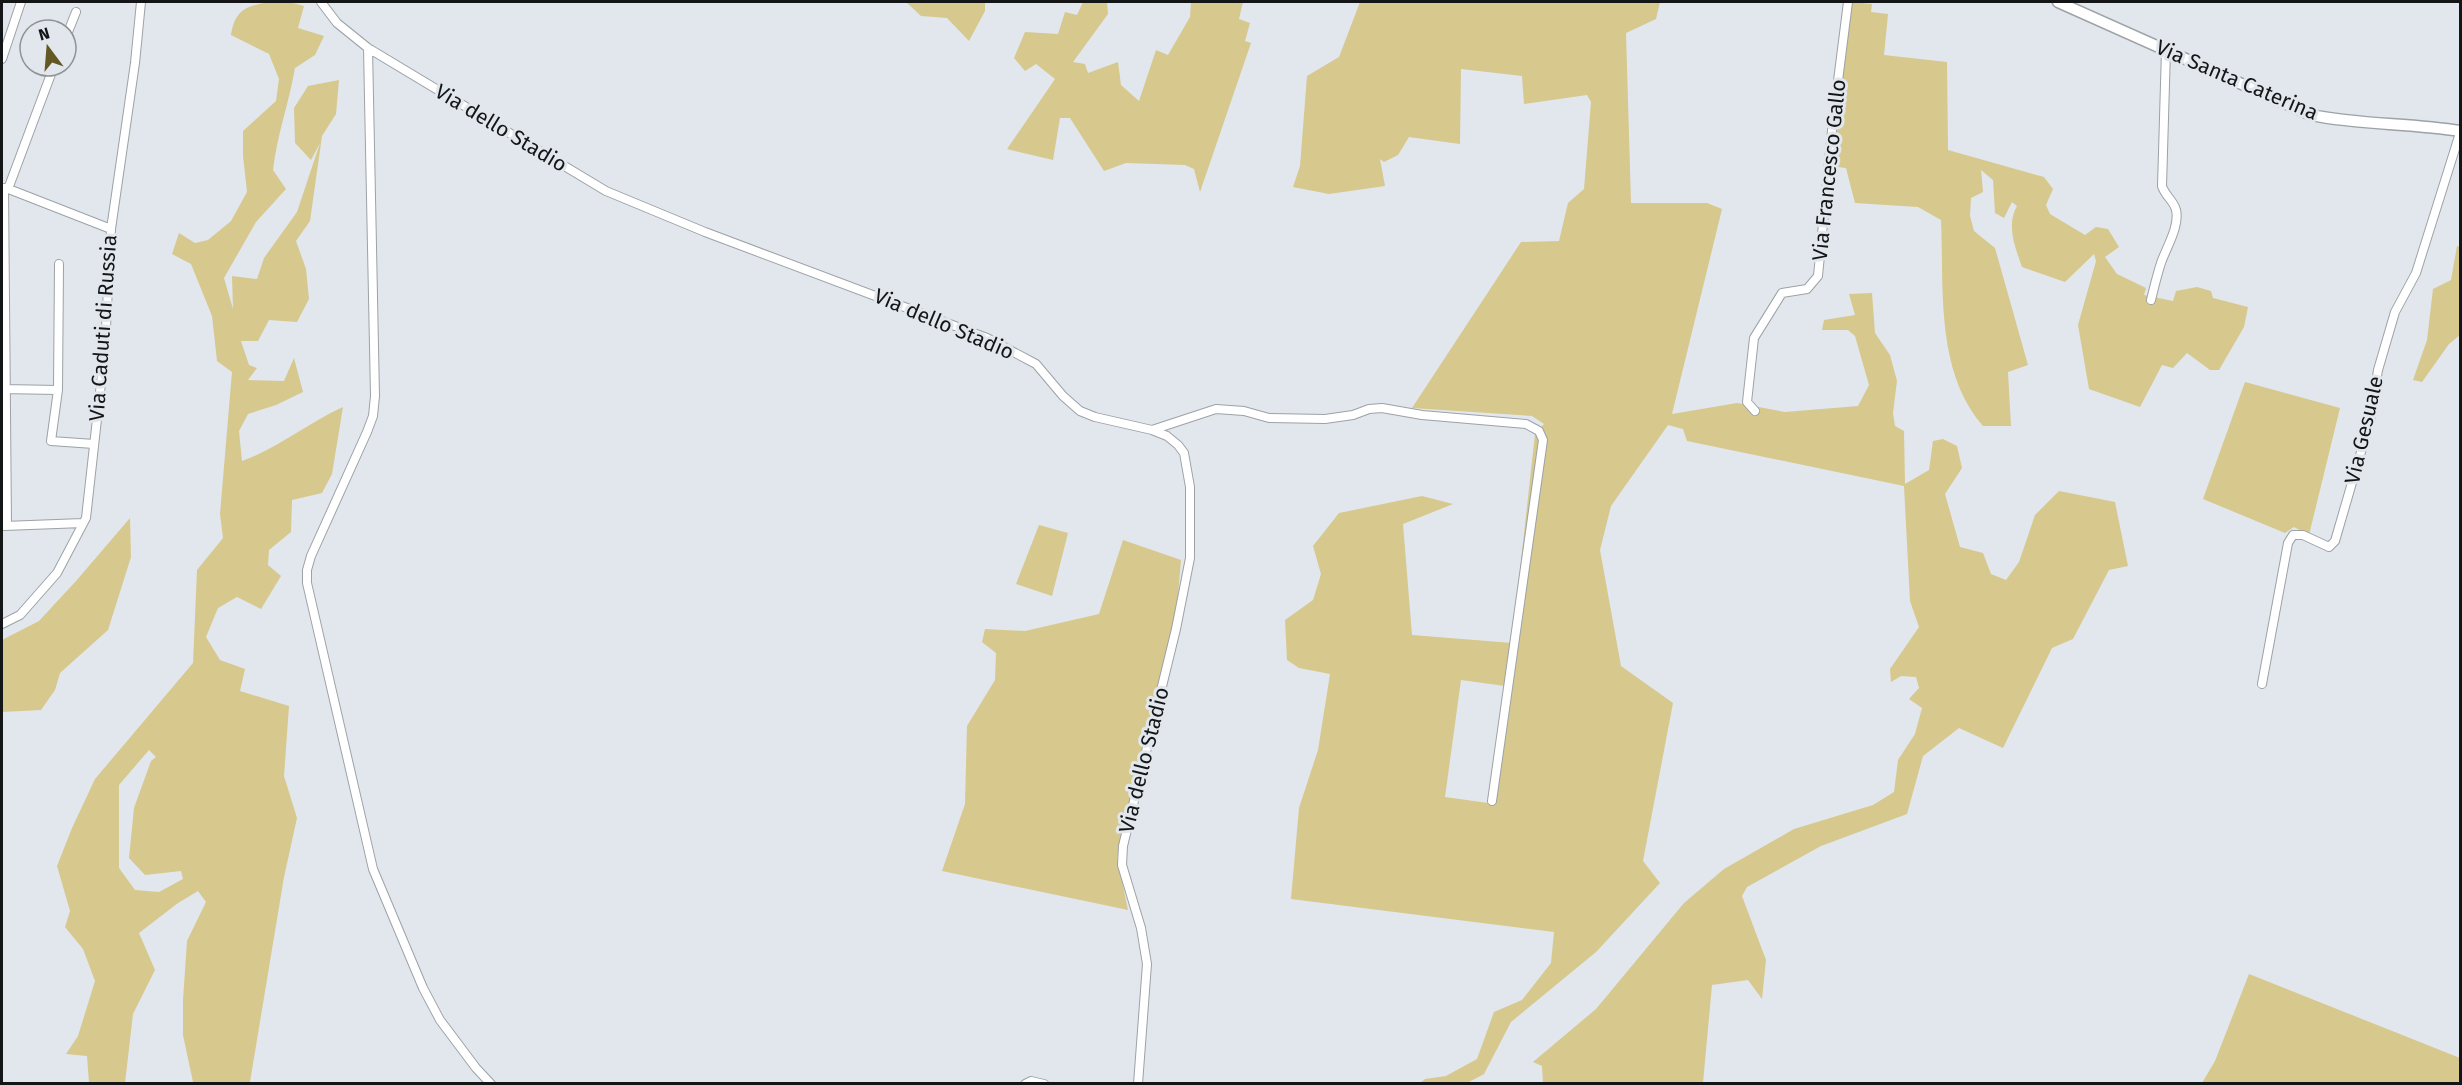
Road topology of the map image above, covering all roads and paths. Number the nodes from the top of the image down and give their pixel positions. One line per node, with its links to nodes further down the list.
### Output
1 (21, 2): 10 (street)
2 (141, 2): 14 (street, Via Caduti di Russia)
3 (321, 2): 8 (street, Via dello Stadio)
4 (1848, 2): 19 (street, Via Francesco Gallo)
5 (2058, 2): 9 (street, Via Santa Caterina)
6 (76, 12): 7 (street)
7 (74, 18)
8 (368, 48): 20 (street, Via dello Stadio); 27 (street)
9 (2166, 50): 12 (street, Via Santa Caterina); 16 (street)
10 (2, 59)
11 (49, 78): 13 (street)
12 (2460, 132): 25 (street, Via Gesuale)
13 (5, 188): 14 (street); 17 (street)
14 (111, 230): 21 (street, Via Caduti di Russia)
15 (59, 264): 18 (street)
16 (2151, 300)
17 (3, 389): 18 (street); 23 (street)
18 (58, 390): 21 (street)
19 (1755, 411)
20 (1152, 430): 26 (street); 30 (street, Via dello Stadio)
21 (94, 444): 22 (street, Via Caduti di Russia)
22 (83, 524): 23 (street); 24 (street, Via Caduti di Russia)
23 (4, 526)
24 (2, 624)
25 (2262, 684)
26 (1492, 801)
27 (491, 1083)
28 (1025, 1083): 29 (street)
29 (1044, 1083)
30 (1138, 1083)

